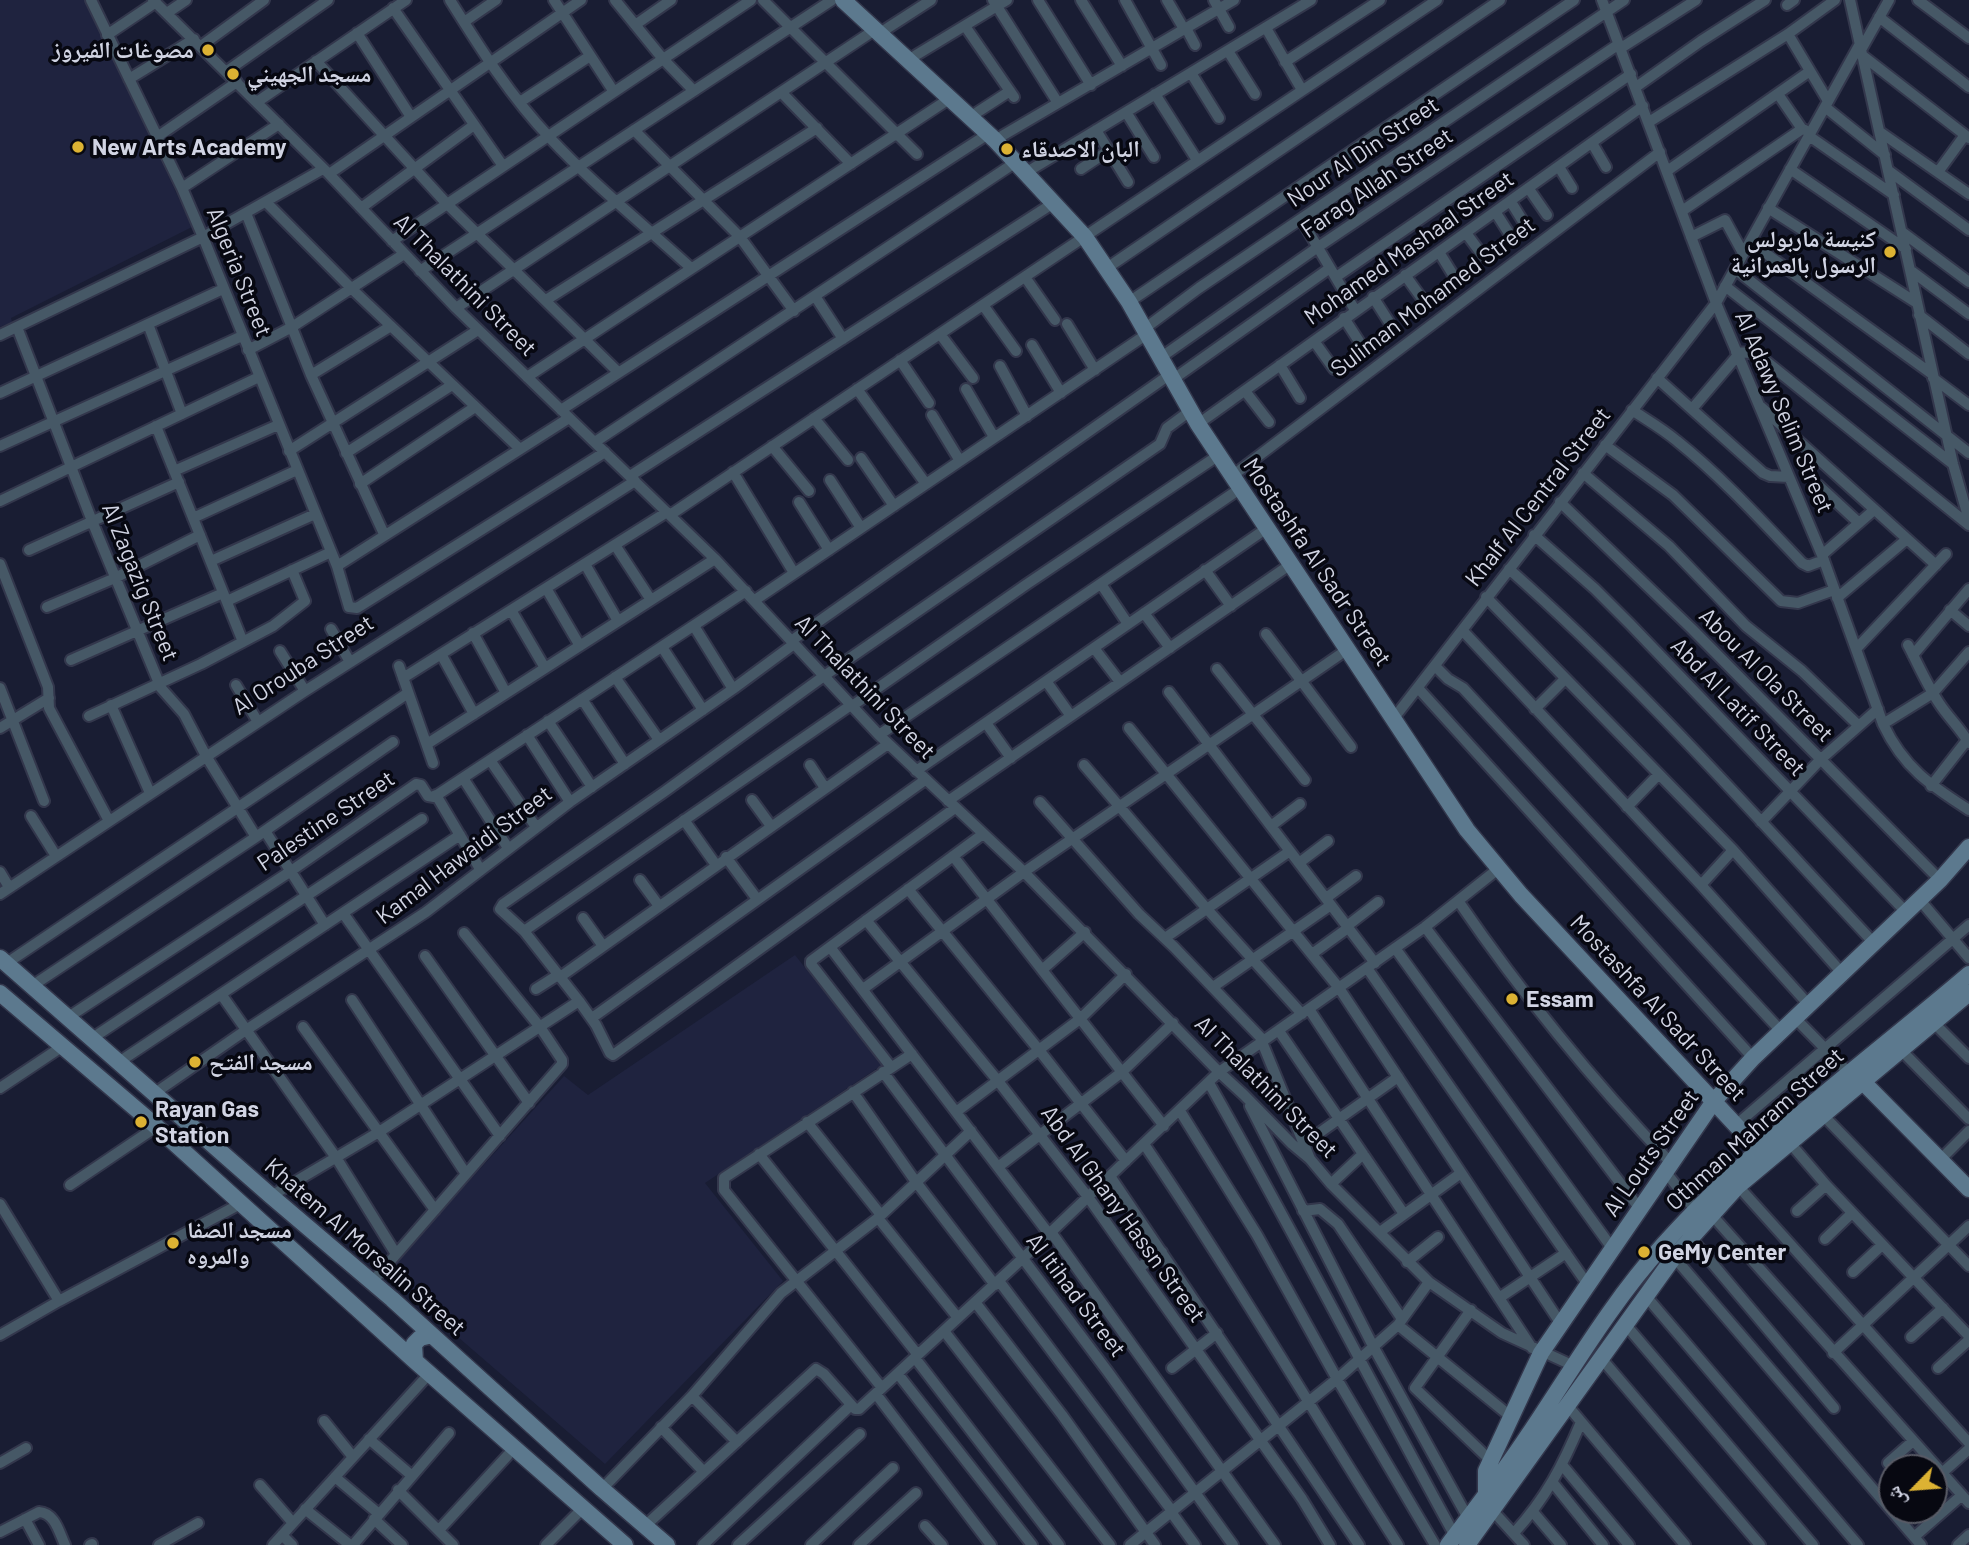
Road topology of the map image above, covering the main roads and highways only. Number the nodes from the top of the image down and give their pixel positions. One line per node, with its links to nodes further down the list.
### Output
1 (843, 0): 9 (main road, Mostashfa Al Sadr Street)
2 (1969, 847): 9 (main road, Al Louts Street)
3 (4, 960): 13 (main road, Khatem Al Morsalin Street)
4 (1969, 974): 7 (main road, Othman Mahram Street)
5 (0, 993): 14 (main road)
6 (1969, 993): 7 (main road, Othman Mahram Street)
7 (1928, 1017): 8 (main road, Othman Mahram Street); 8 (main road, Othman Mahram Street)
8 (1856, 1078): 10 (main road, Othman Mahram Street); 11 (main road); 12 (main road, Othman Mahram Street)
9 (1714, 1101): 10 (main road, Mostashfa Al Sadr Street); 17 (main road, Al Louts Street)
10 (1759, 1150): 12 (main road, Othman Mahram Street)
11 (1969, 1189)
12 (1703, 1212): 17 (main road, Othman Mahram Street); 17 (main road, Othman Mahram Street)
13 (391, 1299): 14 (main road); 15 (main road, Khatem Al Morsalin Street)
14 (380, 1330): 16 (main road)
15 (432, 1335): 16 (main road); 20 (main road, Khatem Al Morsalin Street)
16 (415, 1362): 19 (main road)
17 (1489, 1502): 18 (main road, Othman Mahram Street); 18 (main road, Othman Mahram Street)
18 (1457, 1542)
19 (625, 1545)
20 (667, 1545)

